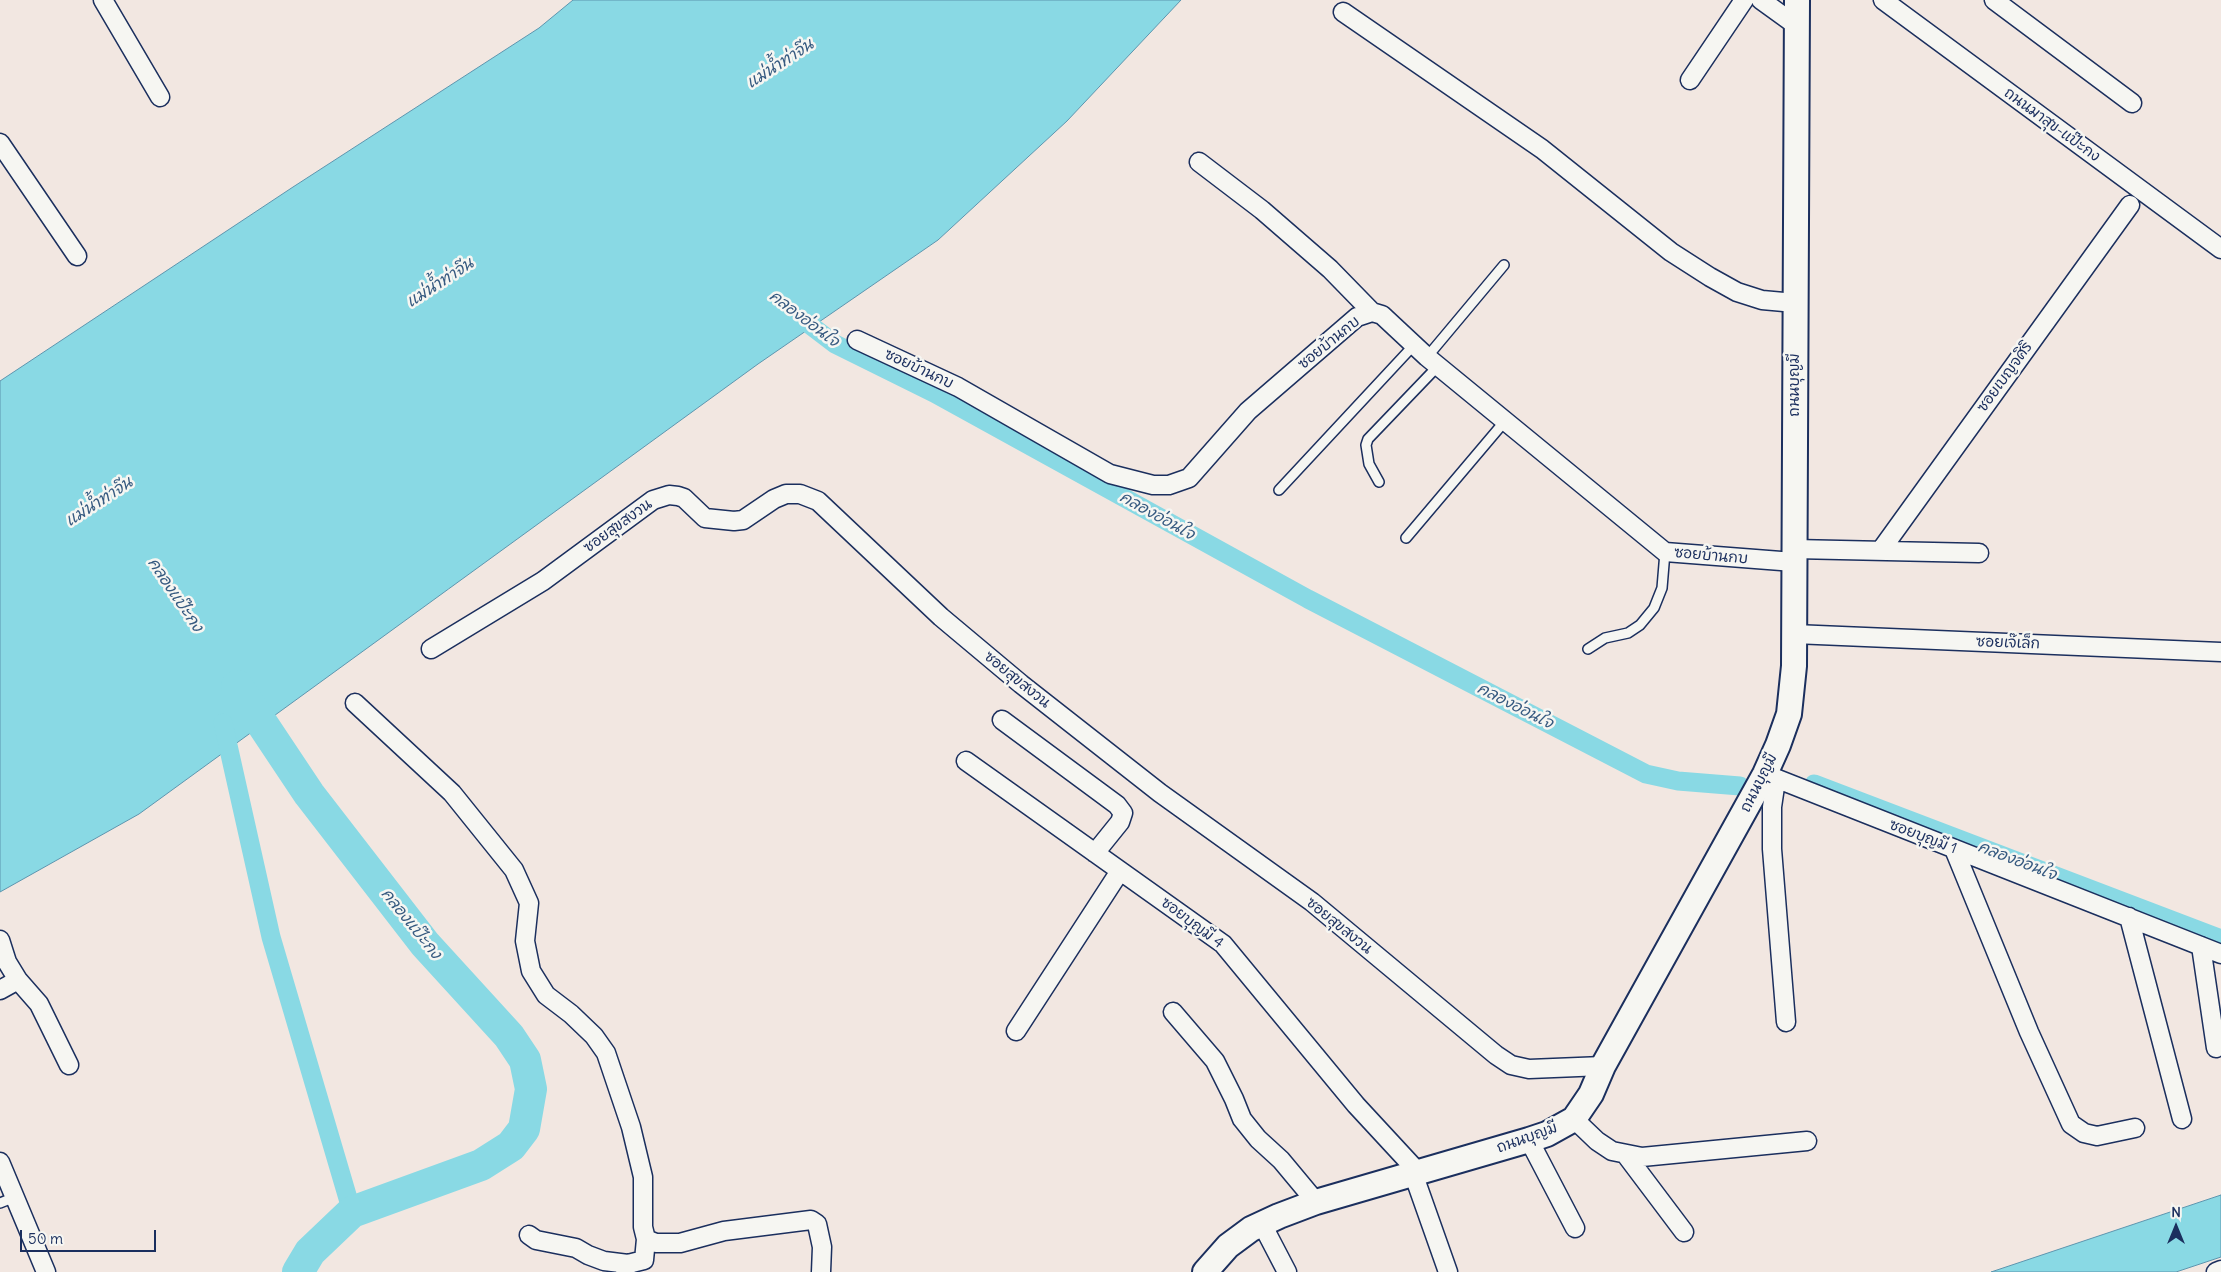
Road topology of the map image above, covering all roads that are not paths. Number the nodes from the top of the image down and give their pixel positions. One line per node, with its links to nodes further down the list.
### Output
1 (103, 0): 10 (street)
2 (1744, 0): 9 (street)
3 (1761, 0): 8 (street)
4 (1797, 0): 8 (street, ถนนบุญมี)
5 (1883, 0): 15 (street, ถนนมาสุข-แป๊ะกง)
6 (1994, 0): 11 (street)
7 (1343, 12): 18 (street)
8 (1796, 26): 18 (street, ถนนบุญมี)
9 (1690, 80)
10 (160, 97)
11 (2132, 103)
12 (0, 143): 16 (street)
13 (1199, 162): 19 (street)
14 (2130, 205): 27 (street, ซอยเบญจศิริ)
15 (2221, 249)
16 (77, 256)
17 (1504, 265): 22 (lane)
18 (1795, 303): 30 (street, ถนนบุญมี)
19 (1372, 312): 20 (street, ซอยบ้านกบ); 21 (street, ซอยบ้านกบ)
20 (857, 340)
21 (1414, 345): 22 (street, ซอยบ้านกบ); 25 (lane)
22 (1433, 361): 23 (street, ซอยบ้านกบ); 24 (lane)
23 (1505, 421): 26 (lane); 28 (street, ซอยบ้านกบ)
24 (1379, 482)
25 (1279, 490)
26 (1406, 538)
27 (1881, 550): 29 (street); 30 (street)
28 (1665, 552): 30 (street, ซอยบ้านกบ); 33 (lane)
29 (1979, 553)
30 (1794, 556): 31 (street, ถนนบุญมี)
31 (1794, 634): 34 (street, ซอยเจ๊เล็ก); 38 (street, ถนนบุญมี)
32 (431, 649): 53 (street, ซอยสุขสงวน)
33 (1588, 649)
34 (2221, 652)
35 (355, 703): 68 (street)
36 (1002, 720): 40 (street)
37 (966, 761): 40 (street, ซอยบุญมี 4)
38 (1770, 777): 39 (street, ซอยบุญมี 1); 49 (street); 53 (street, ถนนบุญมี)
39 (1954, 849): 42 (street, ซอยบุญมี 1); 56 (street)
40 (1095, 853): 41 (street, ซอยบุญมี 4)
41 (1120, 871): 50 (street); 61 (street, ซอยบุญมี 4)
42 (2129, 917): 44 (street, ซอยบุญมี 1); 55 (street)
43 (0, 940): 46 (street)
44 (2201, 946): 45 (street, ซอยบุญมี 1); 51 (street)
45 (2221, 954)
46 (18, 980): 47 (street); 52 (street)
47 (0, 990)
48 (1173, 1012): 63 (street)
49 (1786, 1022)
50 (1016, 1031)
51 (2216, 1048)
52 (69, 1065)
53 (1603, 1066): 54 (street, ถนนบุญมี)
54 (1574, 1119): 57 (street, ถนนบุญมี); 59 (street)
55 (2182, 1119)
56 (2136, 1128)
57 (1529, 1140): 61 (street, ถนนบุญมี); 65 (street)
58 (1807, 1141): 59 (street)
59 (1626, 1155): 66 (street)
60 (0, 1162): 62 (street)
61 (1416, 1172): 63 (street, ถนนบุญมี); 75 (street)
62 (7, 1200): 71 (street)
63 (1316, 1202): 64 (street, ถนนบุญมี)
64 (1262, 1224): 73 (street, ถนนบุญมี); 74 (street)
65 (1575, 1228)
66 (1684, 1232)
67 (529, 1236): 69 (street)
68 (646, 1238): 69 (street); 72 (street)
69 (627, 1268)
70 (2221, 1270): 76 (street)
71 (46, 1272)
72 (821, 1272)
73 (1205, 1272)
74 (1287, 1272)
75 (1448, 1272)
76 (2216, 1272)

